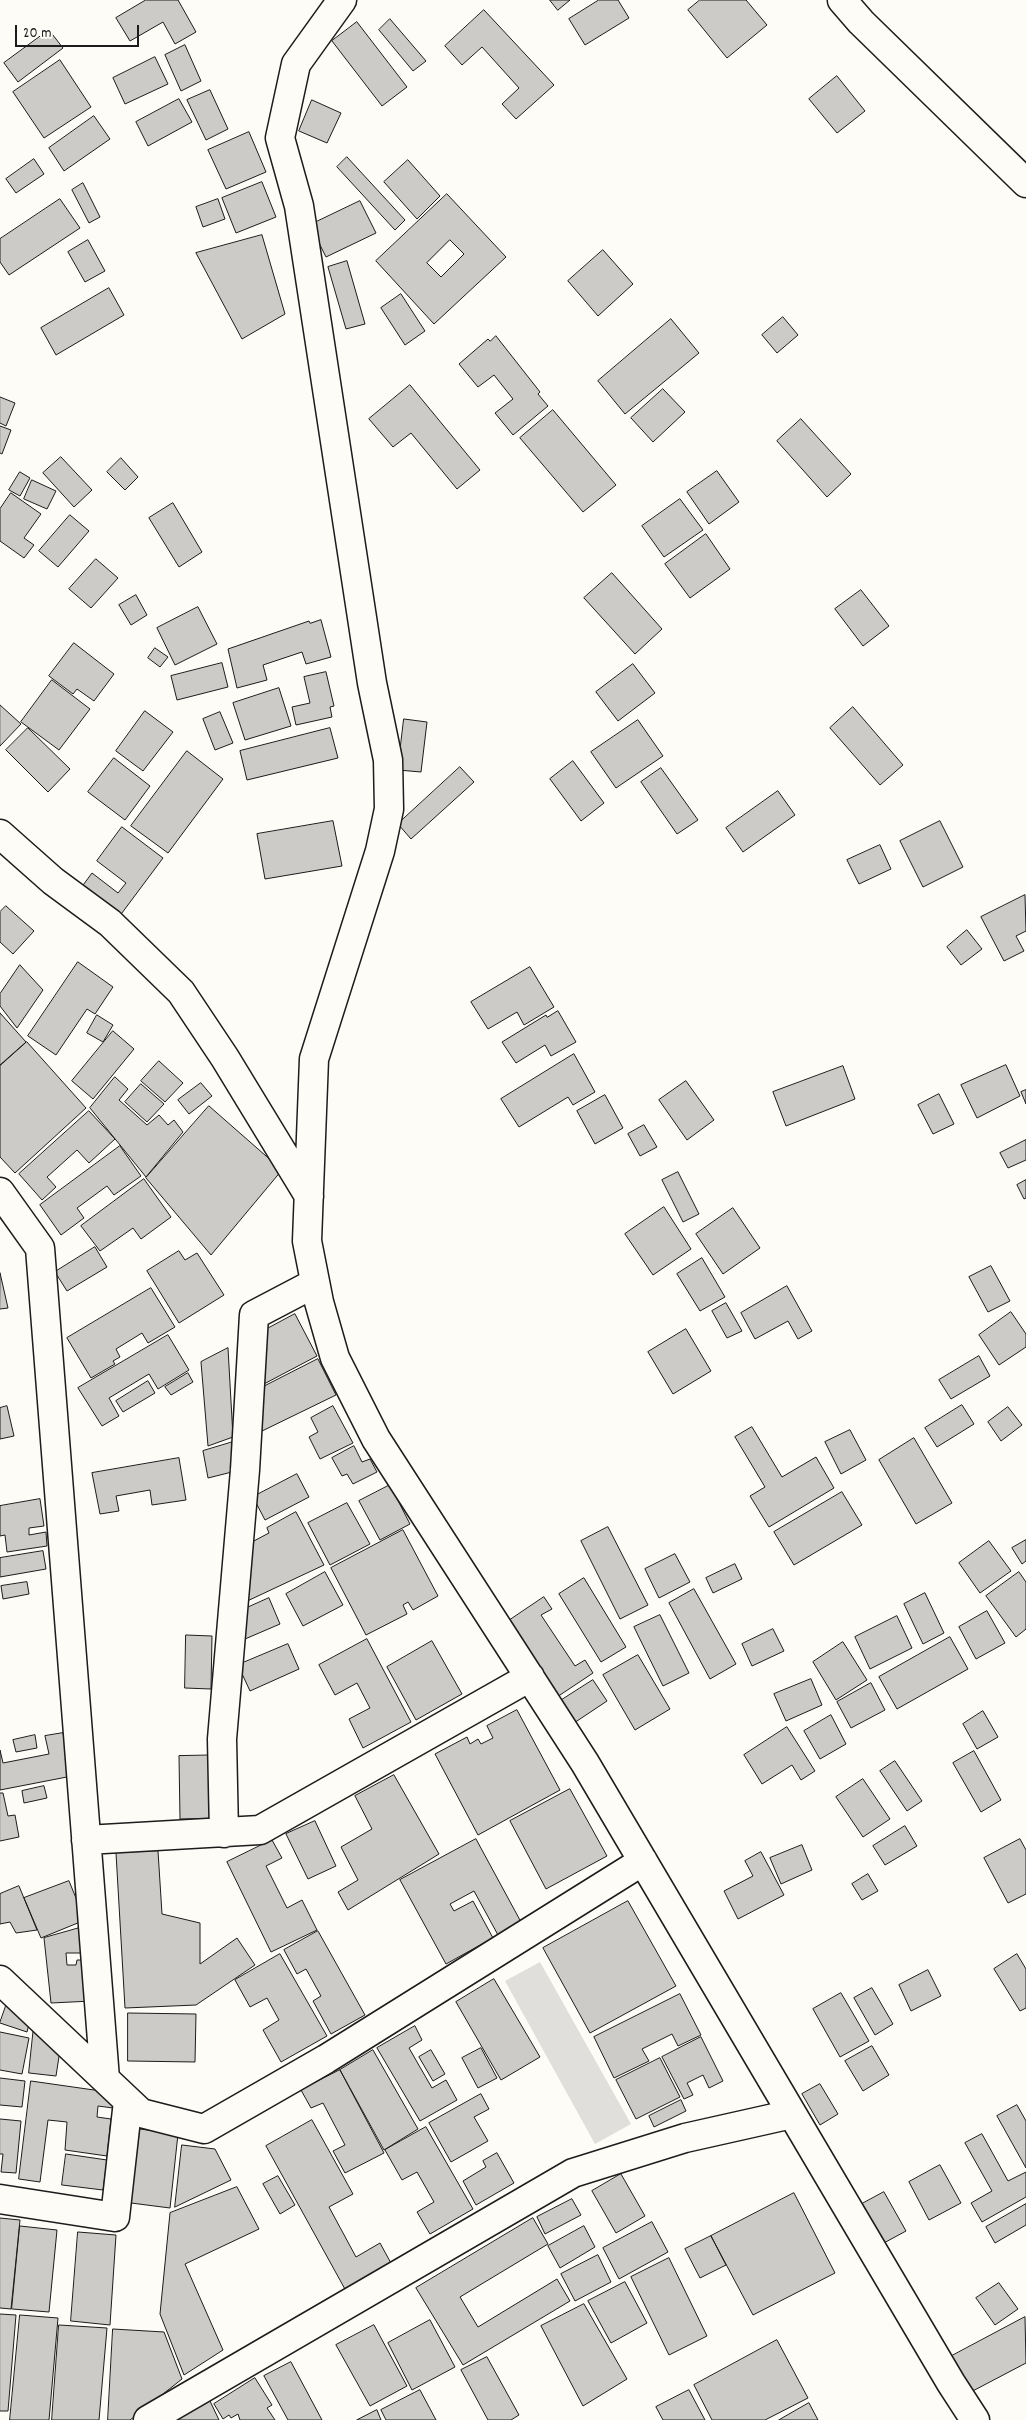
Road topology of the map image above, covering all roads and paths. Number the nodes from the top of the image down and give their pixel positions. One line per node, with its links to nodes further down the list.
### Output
1 (342, 0): 6 (street)
2 (842, 0): 3 (street)
3 (1026, 183)
4 (0, 834): 6 (street)
5 (0, 1192): 10 (street)
6 (310, 1196): 7 (street)
7 (315, 1283): 8 (street); 9 (street)
8 (530, 1677): 9 (street); 11 (street)
9 (224, 1833): 10 (street)
10 (86, 1840): 13 (street)
11 (643, 1861): 14 (street); 15 (street)
12 (0, 1980): 13 (street)
13 (105, 2079): 14 (street)
14 (128, 2101): 16 (street)
15 (792, 2114): 17 (street); 18 (street)
16 (0, 2199)
17 (148, 2420)
18 (975, 2420)

